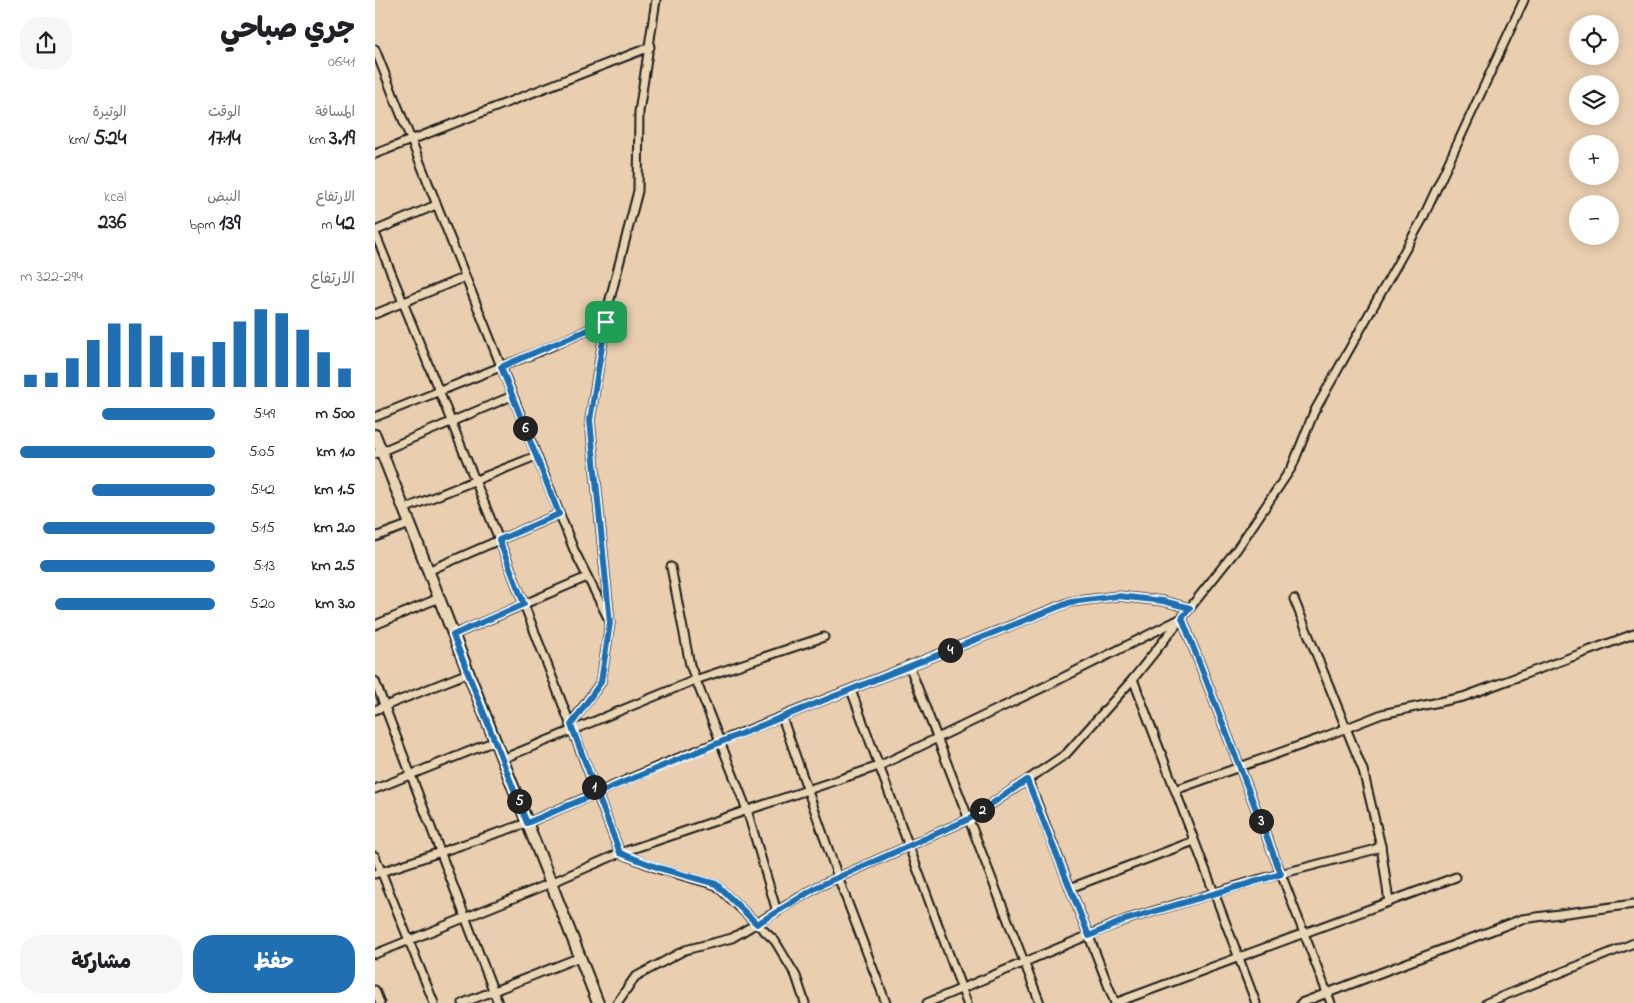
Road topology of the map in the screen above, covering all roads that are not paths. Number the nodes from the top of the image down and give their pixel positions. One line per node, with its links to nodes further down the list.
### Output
1 (656, 0): 3 (street)
2 (1525, 0): 33 (street)
3 (650, 46): 5 (street); 12 (street)
4 (375, 49): 5 (street)
5 (411, 140): 6 (street); 7 (street)
6 (375, 154)
7 (437, 205): 8 (street); 9 (street)
8 (375, 232): 10 (street)
9 (465, 277): 10 (street); 13 (street)
10 (403, 302): 11 (street); 14 (street)
11 (375, 314)
12 (606, 322): 13 (street); 35 (street)
13 (501, 367): 14 (street); 15 (street)
14 (439, 391): 16 (street); 17 (street)
15 (512, 396): 17 (street); 20 (street)
16 (375, 417)
17 (451, 422): 19 (street); 21 (street)
18 (375, 435): 19 (street)
19 (378, 453): 22 (street)
20 (536, 456): 21 (street); 23 (street)
21 (475, 480): 22 (street); 26 (street)
22 (404, 508): 24 (street)
23 (559, 514): 26 (street); 29 (street)
24 (410, 524): 25 (street); 28 (street)
25 (375, 537)
26 (499, 540): 28 (street); 32 (street)
27 (671, 567): 42 (street)
28 (428, 571): 30 (street)
29 (587, 576): 32 (street); 35 (street)
30 (439, 598): 36 (street); 38 (street)
31 (1294, 599): 50 (street)
32 (524, 604): 38 (street); 49 (street)
33 (1190, 608): 34 (street); 40 (street)
34 (1182, 618): 43 (street); 51 (street); 56 (street)
35 (610, 623): 49 (street)
36 (375, 625)
37 (1634, 634): 50 (street)
38 (453, 635): 41 (street)
39 (824, 637): 42 (street)
40 (909, 666): 45 (street); 51 (street)
41 (468, 673): 46 (street); 52 (street)
42 (695, 680): 49 (street); 53 (street)
43 (1133, 680): 58 (street); 61 (street)
44 (375, 681): 46 (street)
45 (851, 690): 48 (street); 55 (street)
46 (384, 706): 47 (street); 57 (street)
47 (375, 710)
48 (782, 718): 53 (street); 60 (street)
49 (571, 728): 54 (street); 62 (street)
50 (1345, 728): 56 (street); 68 (street)
51 (937, 738): 55 (street); 64 (street)
52 (495, 741): 54 (street); 57 (street)
53 (719, 742): 62 (street); 63 (street)
54 (502, 759): 65 (street)
55 (879, 766): 60 (street); 67 (street)
56 (1240, 767): 61 (street); 73 (street)
57 (411, 775): 59 (street); 69 (street)
58 (1027, 780): 64 (street); 77 (street)
59 (375, 789)
60 (807, 790): 63 (street); 74 (street)
61 (1175, 790): 66 (street)
62 (597, 794): 65 (street); 70 (street)
63 (747, 810): 70 (street); 81 (street)
64 (969, 819): 67 (street); 91 (street)
65 (527, 823): 69 (street); 76 (street)
66 (1194, 841): 77 (street); 78 (street)
67 (908, 846): 74 (street); 92 (street)
68 (1381, 846): 73 (street); 79 (street)
69 (440, 852): 72 (street); 82 (street)
70 (620, 853): 76 (street); 83 (street)
71 (375, 856): 72 (street)
72 (378, 873): 86 (street)
73 (1281, 874): 78 (street); 84 (street)
74 (838, 877): 81 (street); 103 (street)
75 (1456, 877): 79 (street)
76 (551, 883): 82 (street); 89 (street)
77 (1070, 888): 85 (street)
78 (1213, 893): 85 (street); 90 (street)
79 (1389, 902): 84 (street)
80 (1634, 904): 95 (street)
81 (777, 912): 83 (street)
82 (465, 918): 86 (street); 94 (street)
83 (757, 924): 101 (street); 102 (street)
84 (1304, 933): 90 (street); 95 (street)
85 (1089, 936): 91 (street); 107 (street)
86 (409, 941): 88 (street); 97 (street)
87 (1634, 943): 111 (street)
88 (375, 954)
89 (580, 957): 94 (street); 100 (street)
90 (1237, 957): 107 (street); 108 (street)
91 (1024, 963): 92 (street); 106 (street)
92 (962, 989): 104 (street); 105 (street)
93 (375, 990): 96 (street)
94 (493, 991): 98 (street); 99 (street)
95 (1327, 993): 109 (street); 110 (street)
96 (380, 1003)
97 (434, 1003)
98 (463, 1003)
99 (498, 1003)
100 (598, 1003)
101 (617, 1003)
102 (805, 1003)
103 (886, 1003)
104 (927, 1003)
105 (967, 1003)
106 (1040, 1003)
107 (1115, 1003)
108 (1256, 1003)
109 (1301, 1003)
110 (1331, 1003)
111 (1486, 1003)

